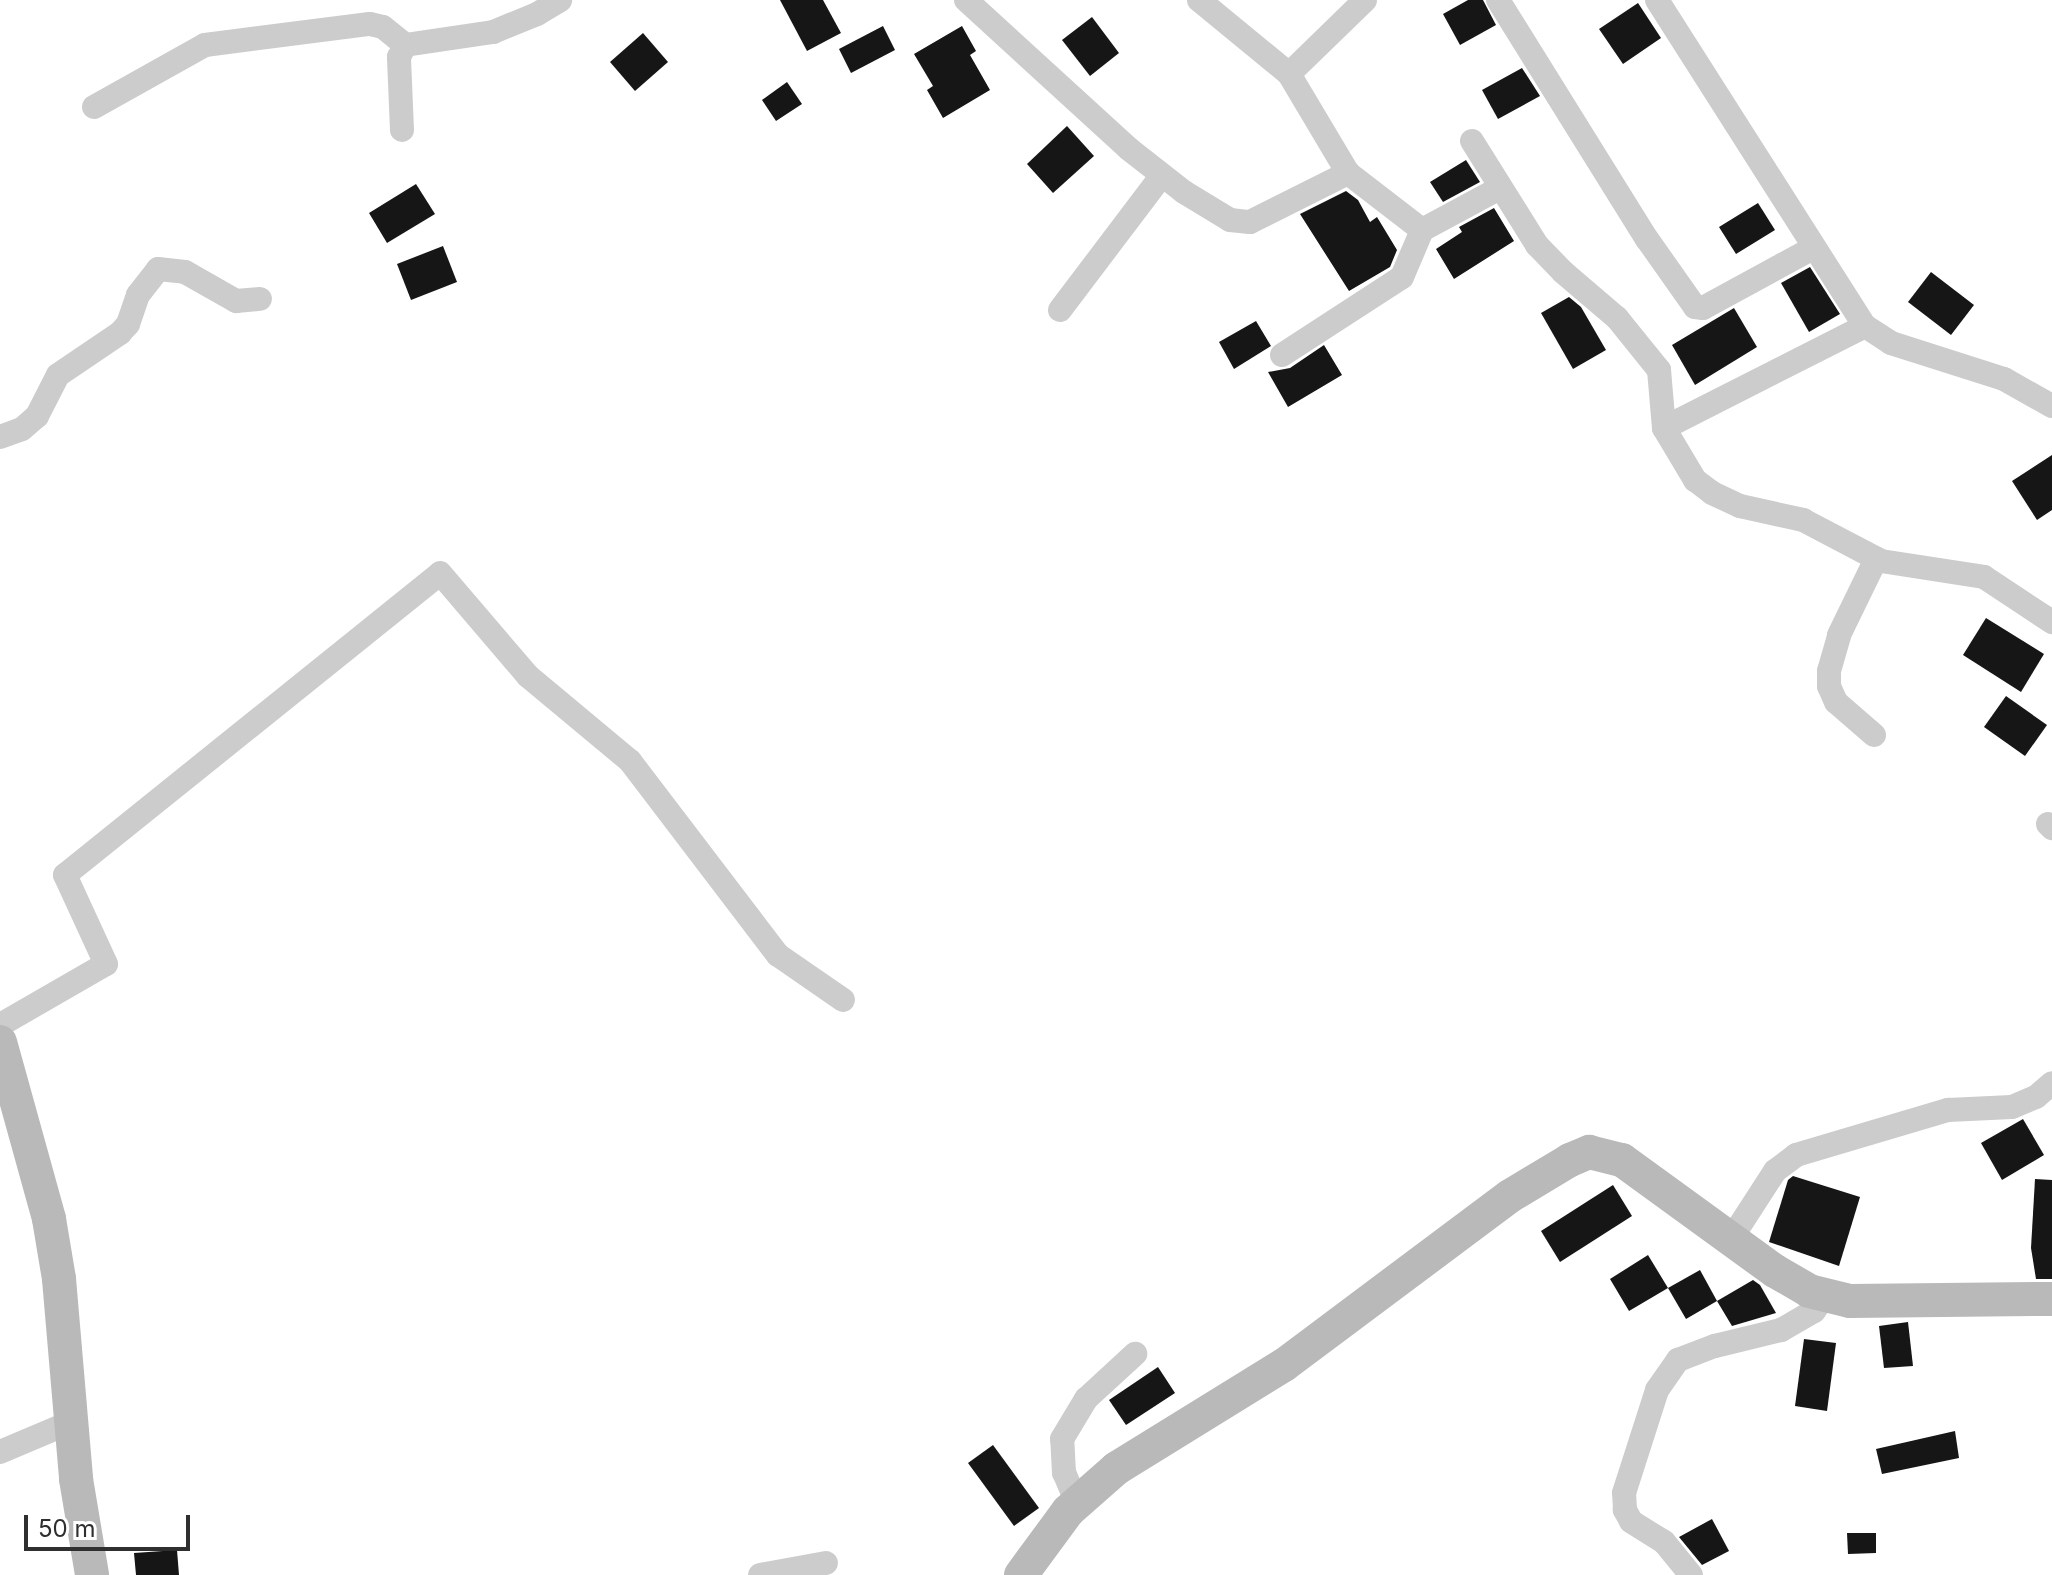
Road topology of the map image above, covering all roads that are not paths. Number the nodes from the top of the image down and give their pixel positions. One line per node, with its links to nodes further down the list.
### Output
1 (560, 0): 7 (street)
2 (966, 0): 13 (street)
3 (1199, 0): 8 (street)
4 (1365, 0): 8 (street)
5 (1498, 0): 16 (street)
6 (1657, 0): 16 (street)
7 (405, 45): 9 (street); 10 (street)
8 (1289, 74): 12 (street)
9 (94, 107)
10 (402, 130)
11 (1472, 141): 14 (street)
12 (1348, 173): 13 (street); 15 (street)
13 (1162, 175): 18 (street)
14 (1500, 188): 15 (street); 22 (street)
15 (1422, 230): 20 (street)
16 (1813, 248): 19 (street)
17 (260, 299): 23 (street)
18 (1060, 310)
19 (1865, 326): 21 (street); 22 (street)
20 (1282, 355)
21 (2052, 406)
22 (1664, 428): 24 (street)
23 (0, 437)
24 (1876, 559): 25 (street); 26 (street)
25 (2052, 622)
26 (1874, 735)
27 (843, 1000): 28 (street)
28 (0, 1025)
29 (0, 1042): 35 (street)
30 (2052, 1083): 31 (street)
31 (1731, 1239): 32 (street); 37 (street)
32 (1825, 1295): 33 (street); 42 (street)
33 (2052, 1299)
34 (1135, 1354): 37 (street)
35 (71, 1422): 36 (street); 39 (street)
36 (0, 1452)
37 (1077, 1503): 41 (street)
38 (826, 1563): 40 (street)
39 (92, 1575)
40 (760, 1575)
41 (1021, 1575)
42 (1691, 1575)

